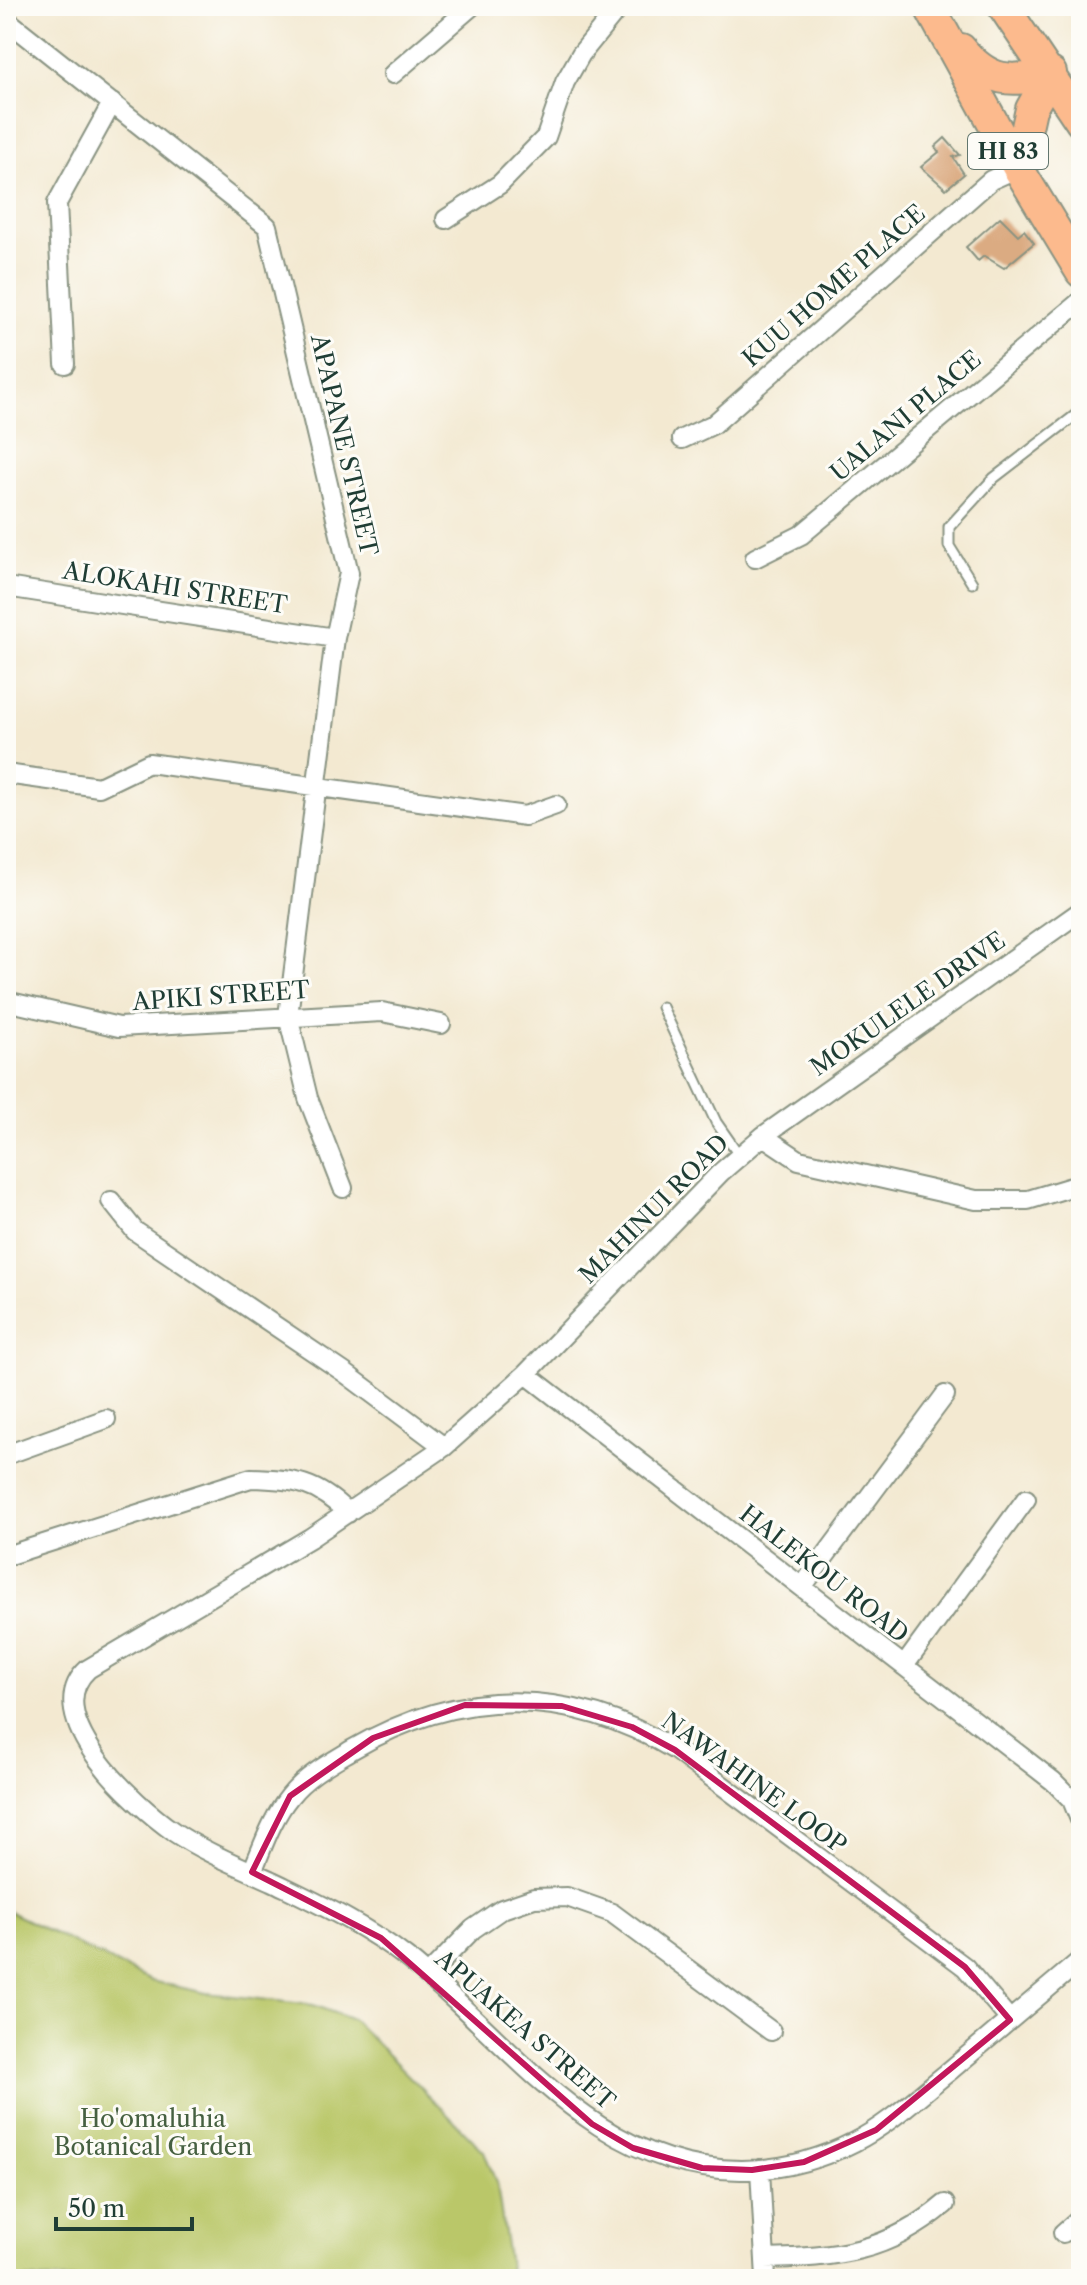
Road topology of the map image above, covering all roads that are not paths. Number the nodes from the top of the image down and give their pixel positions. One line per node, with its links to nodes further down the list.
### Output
1 (472, 6): 7 (street)
2 (620, 6): 12 (street)
3 (935, 16): 8 (main road); 11 (main road, HI 83)
4 (1012, 18): 6 (main road, HI 83); 8 (main road)
5 (6, 23): 9 (street, APAPANE STREET)
6 (1051, 73): 8 (main road); 10 (main road, HI 83); 11 (main road)
7 (393, 74)
8 (990, 74)
9 (112, 103): 15 (street); 21 (street, APAPANE STREET)
10 (1081, 122)
11 (1018, 168): 13 (main road, HI 83); 17 (street, KUU HOME PLACE)
12 (446, 219)
13 (1081, 272)
14 (1081, 301): 18 (street, UALANI PLACE)
15 (65, 364)
16 (1081, 411): 19 (lane)
17 (682, 439)
18 (755, 558)
19 (972, 583)
20 (6, 587): 21 (street, ALOKAHI STREET)
21 (335, 638): 23 (street, APAPANE STREET)
22 (6, 774): 23 (street)
23 (318, 788): 24 (street); 28 (street, APAPANE STREET)
24 (556, 805)
25 (1081, 911): 30 (street, MOKULELE DRIVE)
26 (6, 1001): 28 (street, APIKI STREET)
27 (662, 1007): 31 (lane)
28 (288, 1016): 29 (street, APIKI STREET); 33 (street, APAPANE STREET)
29 (441, 1024)
30 (763, 1136): 31 (street, MAHINUI ROAD); 32 (street, MAHINUI ROAD)
31 (739, 1155): 35 (street, MAHINUI ROAD)
32 (1081, 1184)
33 (343, 1188)
34 (111, 1201): 38 (street)
35 (526, 1374): 38 (street, MAHINUI ROAD); 43 (street, HALEKOU ROAD)
36 (945, 1395): 43 (street)
37 (106, 1419): 39 (street)
38 (444, 1447): 41 (street, MAHINUI ROAD)
39 (6, 1455)
40 (1026, 1499): 44 (street)
41 (348, 1513): 42 (street); 45 (street, MAHINUI ROAD)
42 (6, 1556)
43 (802, 1587): 44 (street, HALEKOU ROAD)
44 (904, 1666): 46 (street, HALEKOU ROAD)
45 (72, 1690): 47 (street, APUAKEA STREET)
46 (1081, 1822)
47 (252, 1872): 49 (street, APUAKEA STREET); 50 (street, NAWAHINE LOOP)
48 (1081, 1960): 50 (street, APUAKEA STREET)
49 (427, 1976): 51 (street); 52 (street, APUAKEA STREET)
50 (1010, 2020): 52 (street, APUAKEA STREET)
51 (771, 2031)
52 (760, 2169): 56 (street)
53 (945, 2204): 56 (street)
54 (1081, 2217): 55 (street)
55 (1063, 2233)
56 (765, 2259): 57 (street)
57 (766, 2279)

